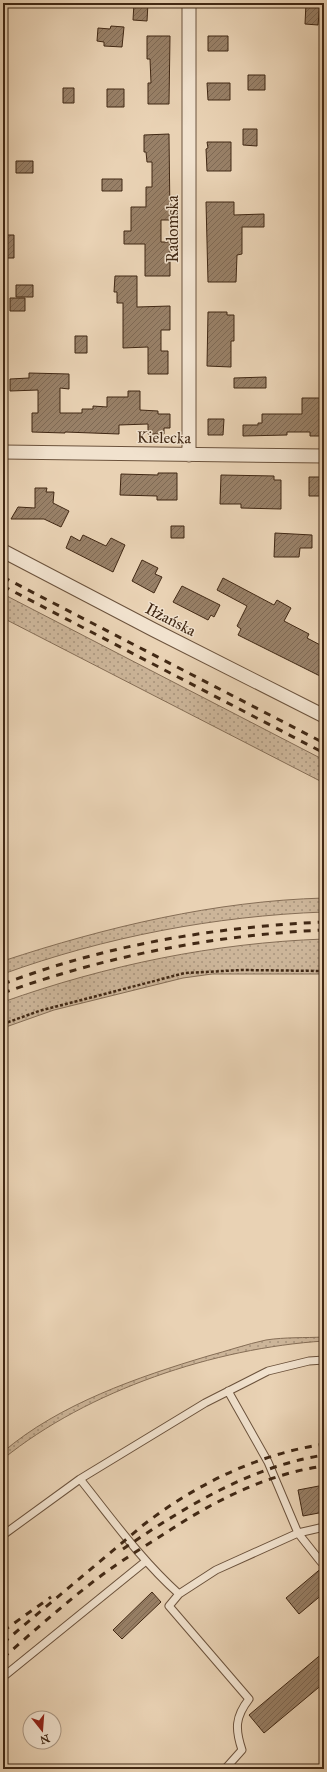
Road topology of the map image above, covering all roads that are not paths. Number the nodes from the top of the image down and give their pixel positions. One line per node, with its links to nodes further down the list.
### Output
1 (188, 3): 3 (street, Radomska)
2 (3, 452): 3 (street, Kielecka)
3 (189, 455): 4 (street, Kielecka)
4 (324, 456)
5 (3, 551): 6 (street, Iłżańska)
6 (324, 716)
7 (324, 1360): 8 (lane)
8 (228, 1391): 9 (lane); 11 (lane)
9 (80, 1479): 12 (lane); 13 (lane)
10 (324, 1527): 11 (lane)
11 (298, 1533): 14 (lane); 15 (lane)
12 (3, 1535)
13 (146, 1561): 15 (lane); 16 (lane)
14 (321, 1562)
15 (179, 1594): 17 (lane)
16 (3, 1677)
17 (225, 1769)

